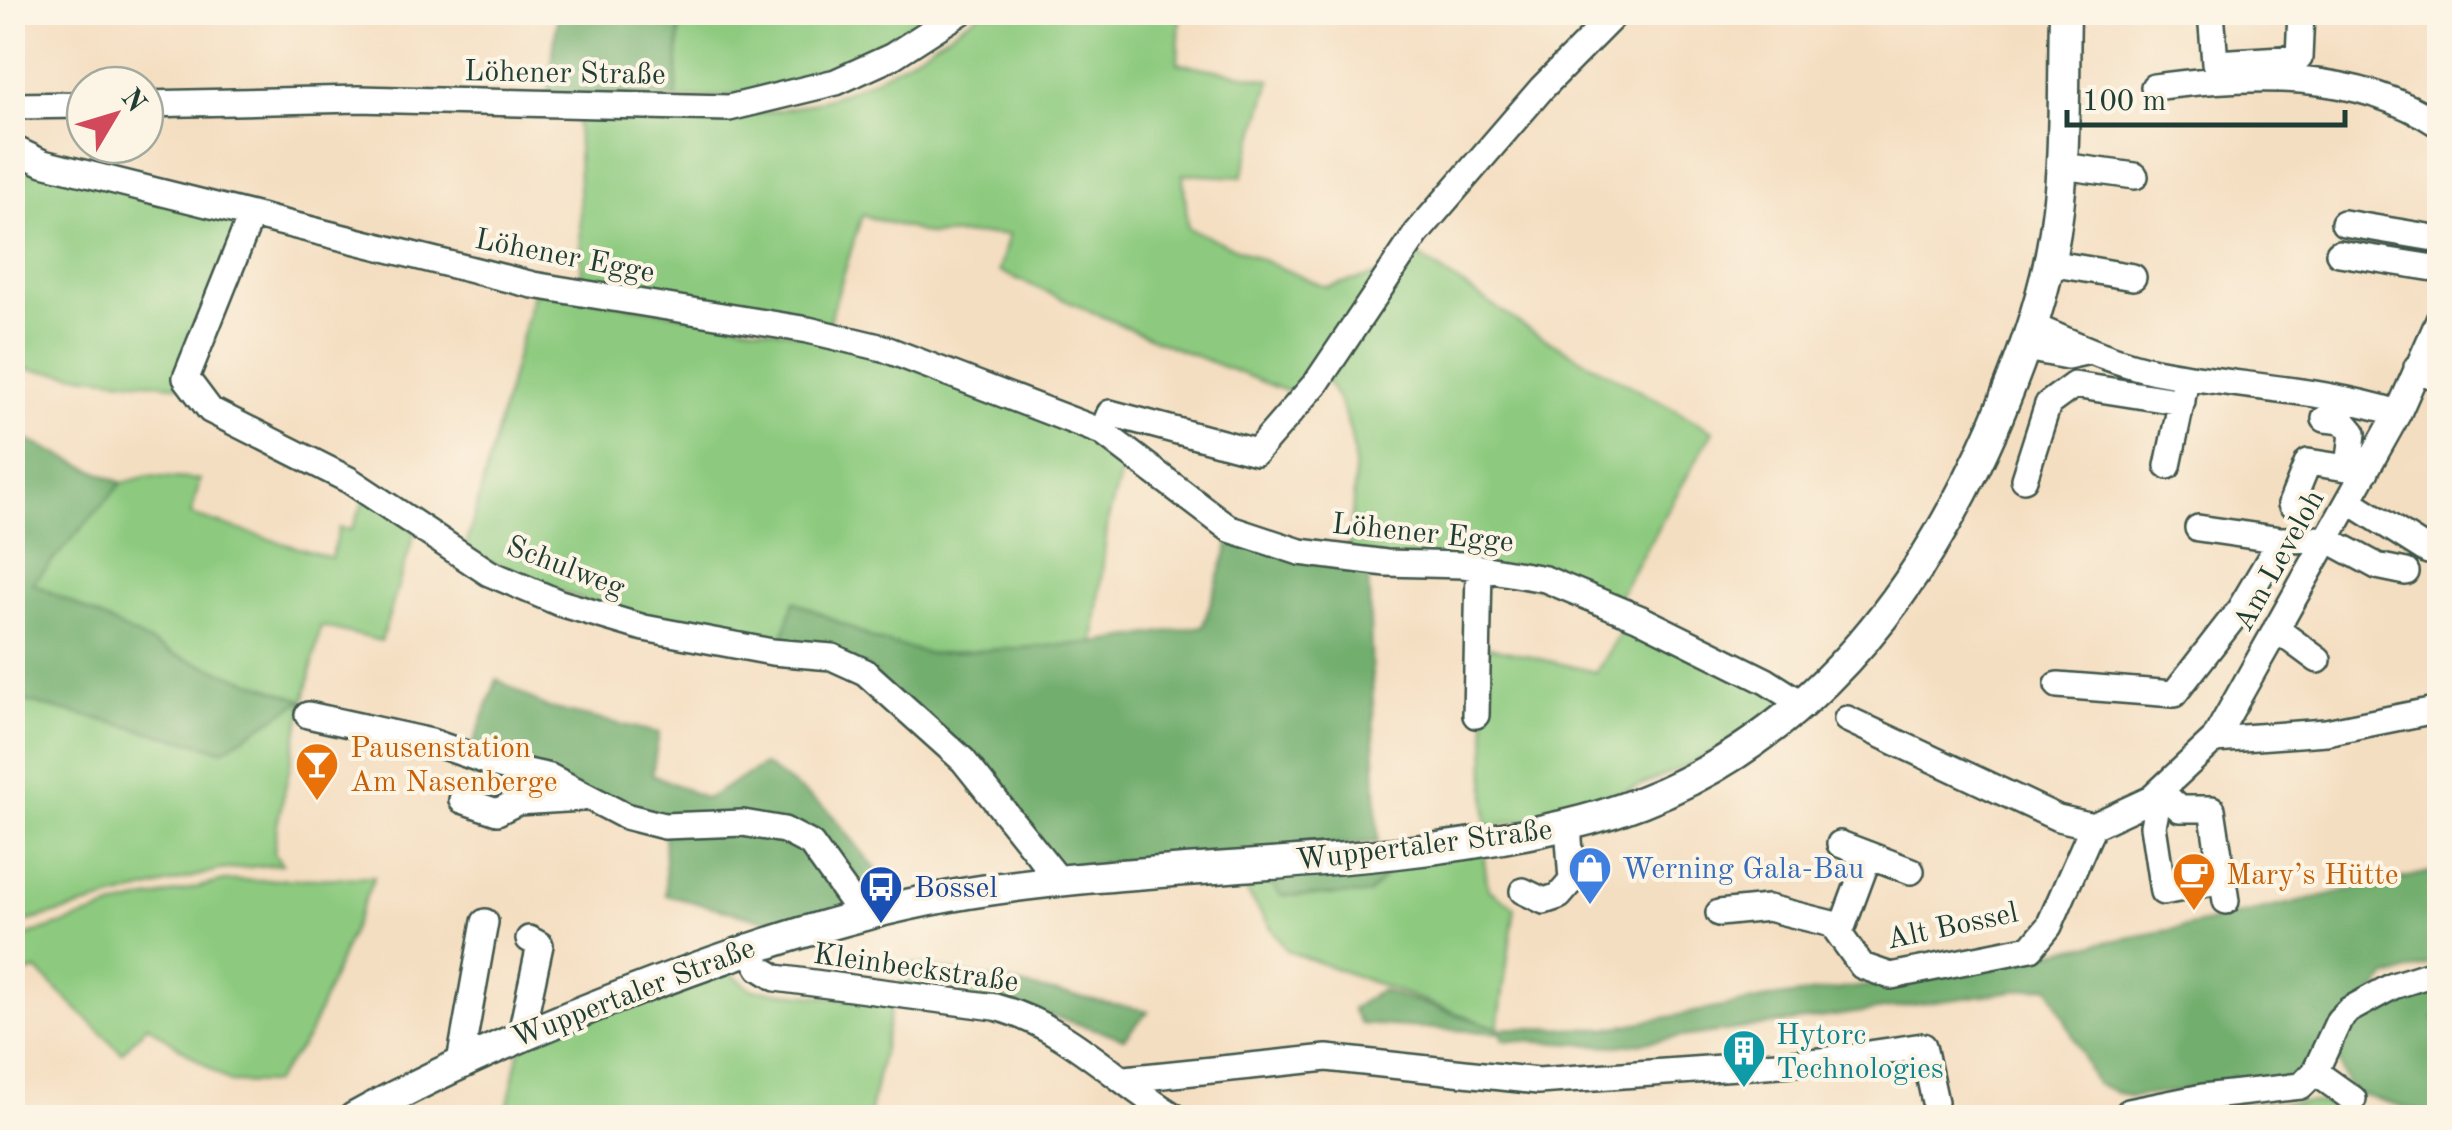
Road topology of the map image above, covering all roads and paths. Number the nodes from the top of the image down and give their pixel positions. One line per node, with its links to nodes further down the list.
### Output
1 (961, 12): 7 (street, Löhener Straße)
2 (1617, 12): 28 (street)
3 (2064, 12): 12 (main road, Wuppertaler Straße)
4 (2211, 12): 5 (street)
5 (2301, 12)
6 (2154, 87): 10 (street)
7 (165, 104)
8 (65, 105): 9 (street)
9 (12, 106)
10 (2440, 125)
11 (12, 148): 14 (street, Löhener Egge)
12 (2062, 166): 13 (street); 18 (main road, Wuppertaler Straße)
13 (2134, 176)
14 (251, 216): 28 (street, Löhener Egge); 57 (street, Schulweg)
15 (2344, 224): 16 (street)
16 (2440, 240)
17 (2339, 253): 19 (street)
18 (2049, 263): 20 (street); 22 (main road, Wuppertaler Straße)
19 (2440, 270)
20 (2133, 277)
21 (2440, 318): 23 (street, Am Leveloh)
22 (2029, 337): 24 (street); 43 (main road, Wuppertaler Straße)
23 (2428, 374): 26 (street, Am Leveloh)
24 (2187, 376): 25 (street); 26 (street)
25 (2182, 402): 29 (street); 31 (street)
26 (2398, 413): 30 (street, Am Leveloh)
27 (2325, 419): 30 (street)
28 (1102, 432): 38 (street, Löhener Egge)
29 (2168, 466)
30 (2357, 470): 32 (street, Am Leveloh); 33 (street)
31 (2024, 479)
32 (2349, 500): 35 (street, Am Leveloh); 37 (street)
33 (2291, 504)
34 (2198, 528): 36 (street)
35 (2328, 538): 36 (street); 39 (street); 40 (street, Am Leveloh)
36 (2281, 540): 42 (street)
37 (2428, 550)
38 (1480, 568): 43 (street, Löhener Egge); 46 (street)
39 (2406, 572)
40 (2276, 628): 41 (street); 48 (street, Am Leveloh)
41 (2318, 660)
42 (2058, 685)
43 (1804, 705): 52 (main road, Wuppertaler Straße)
44 (2437, 705): 48 (street)
45 (308, 715): 51 (street)
46 (1476, 715)
47 (1848, 720): 53 (street)
48 (2214, 740): 49 (street)
49 (2160, 791): 49 (street); 53 (street)
50 (462, 800): 51 (street)
51 (597, 800): 60 (street)
52 (1568, 825): 57 (main road, Wuppertaler Straße); 58 (street)
53 (2093, 826): 62 (street, Alt Bossel)
54 (1840, 844): 55 (street)
55 (1869, 856): 56 (street); 62 (street)
56 (1910, 871)
57 (1060, 880): 60 (main road, Wuppertaler Straße)
58 (1523, 890)
59 (1719, 913): 62 (street, Alt Bossel)
60 (860, 914): 64 (main road, Wuppertaler Straße)
61 (485, 922): 67 (street)
62 (1840, 934)
63 (529, 939): 66 (street)
64 (748, 948): 66 (main road, Wuppertaler Straße); 69 (street, Kleinbeckstraße)
65 (2440, 971): 68 (street)
66 (521, 1034): 67 (main road, Wuppertaler Straße)
67 (460, 1062): 72 (main road, Wuppertaler Straße)
68 (2316, 1072): 70 (street); 74 (street)
69 (1126, 1079): 71 (street); 73 (street, Kleinbeckstraße)
70 (2353, 1099)
71 (1935, 1102)
72 (354, 1118)
73 (1177, 1118)
74 (2126, 1118)

